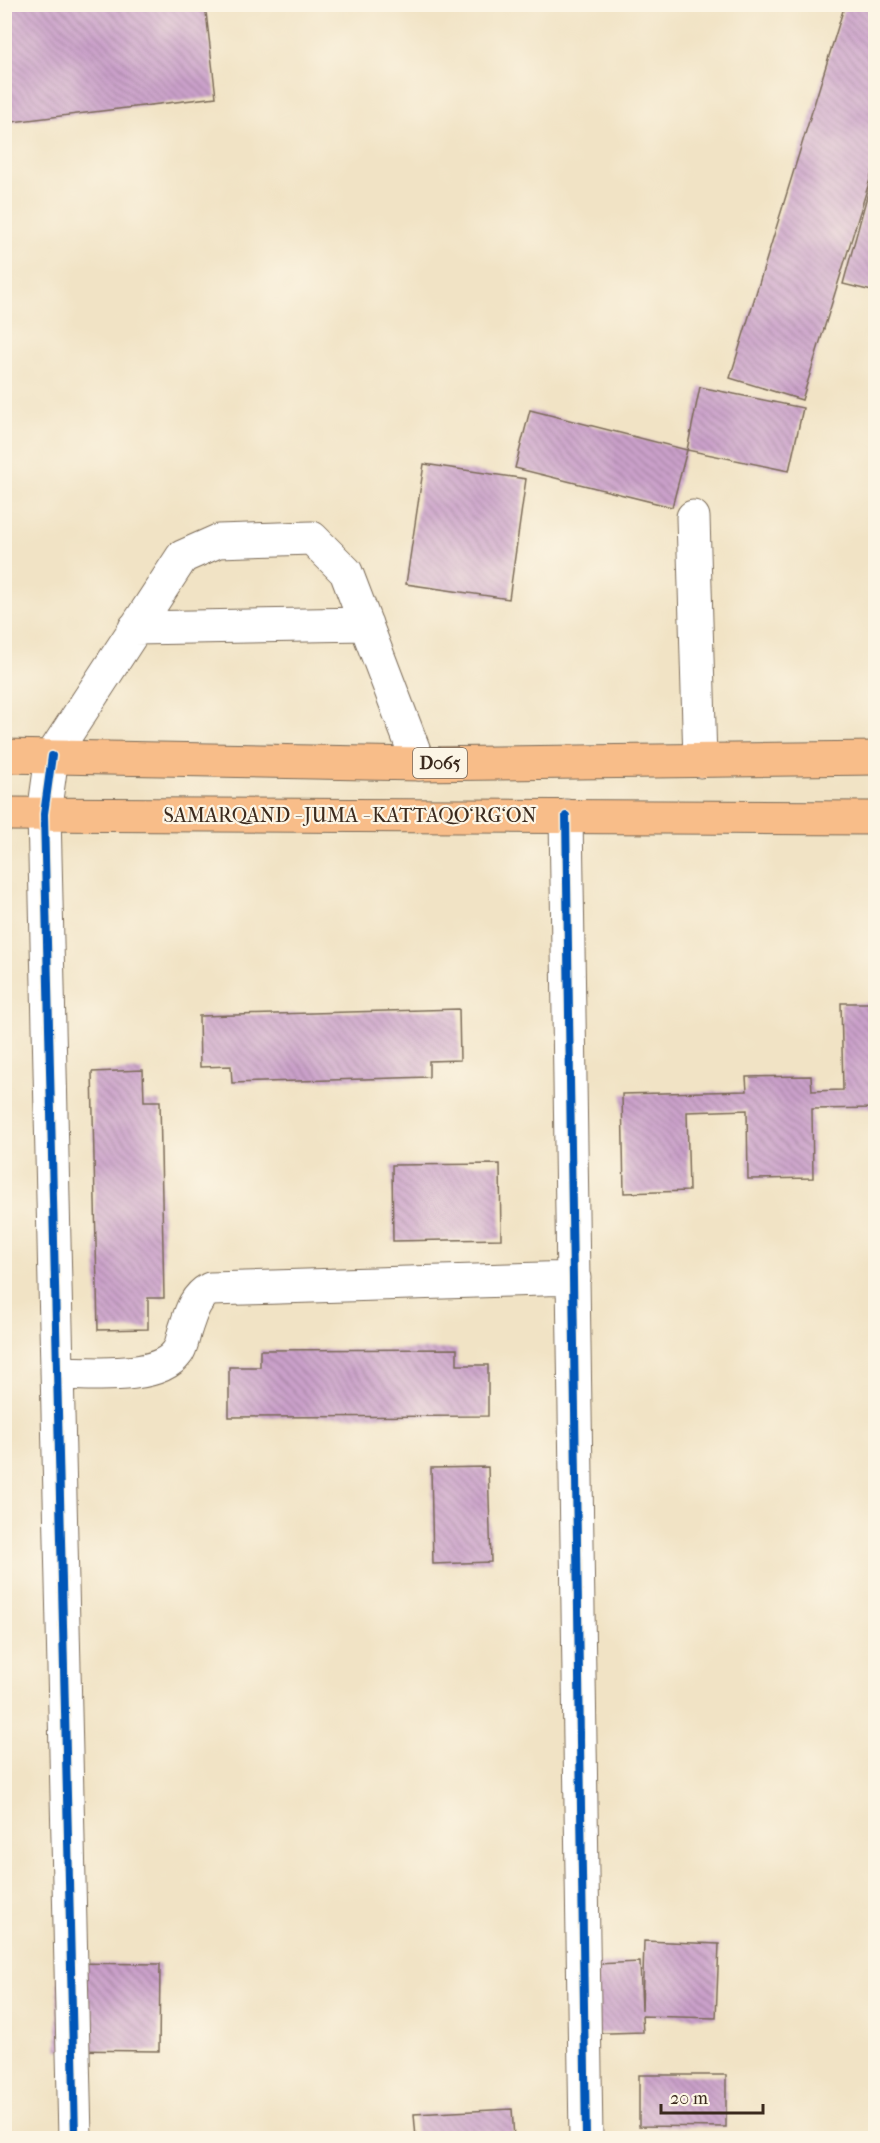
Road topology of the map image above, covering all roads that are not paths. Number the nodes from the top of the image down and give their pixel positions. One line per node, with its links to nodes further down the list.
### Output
1 (693, 517): 7 (street)
2 (366, 624): 3 (street); 3 (street); 8 (street)
3 (135, 628): 5 (street)
4 (4, 756): 5 (main road, D065)
5 (52, 756): 8 (main road, D065); 10 (street)
6 (876, 758): 7 (main road, D065)
7 (700, 761): 8 (main road, D065)
8 (419, 764)
9 (4, 814): 10 (main road, SAMARQAND - JUMA - KATTAQO‘RG‘ON)
10 (44, 814): 11 (main road, SAMARQAND - JUMA - KATTAQO‘RG‘ON); 14 (street)
11 (567, 816): 12 (main road, SAMARQAND - JUMA - KATTAQO‘RG‘ON); 13 (street)
12 (876, 818)
13 (573, 1278): 14 (street); 16 (street)
14 (57, 1373): 15 (street)
15 (75, 2139)
16 (586, 2139)

